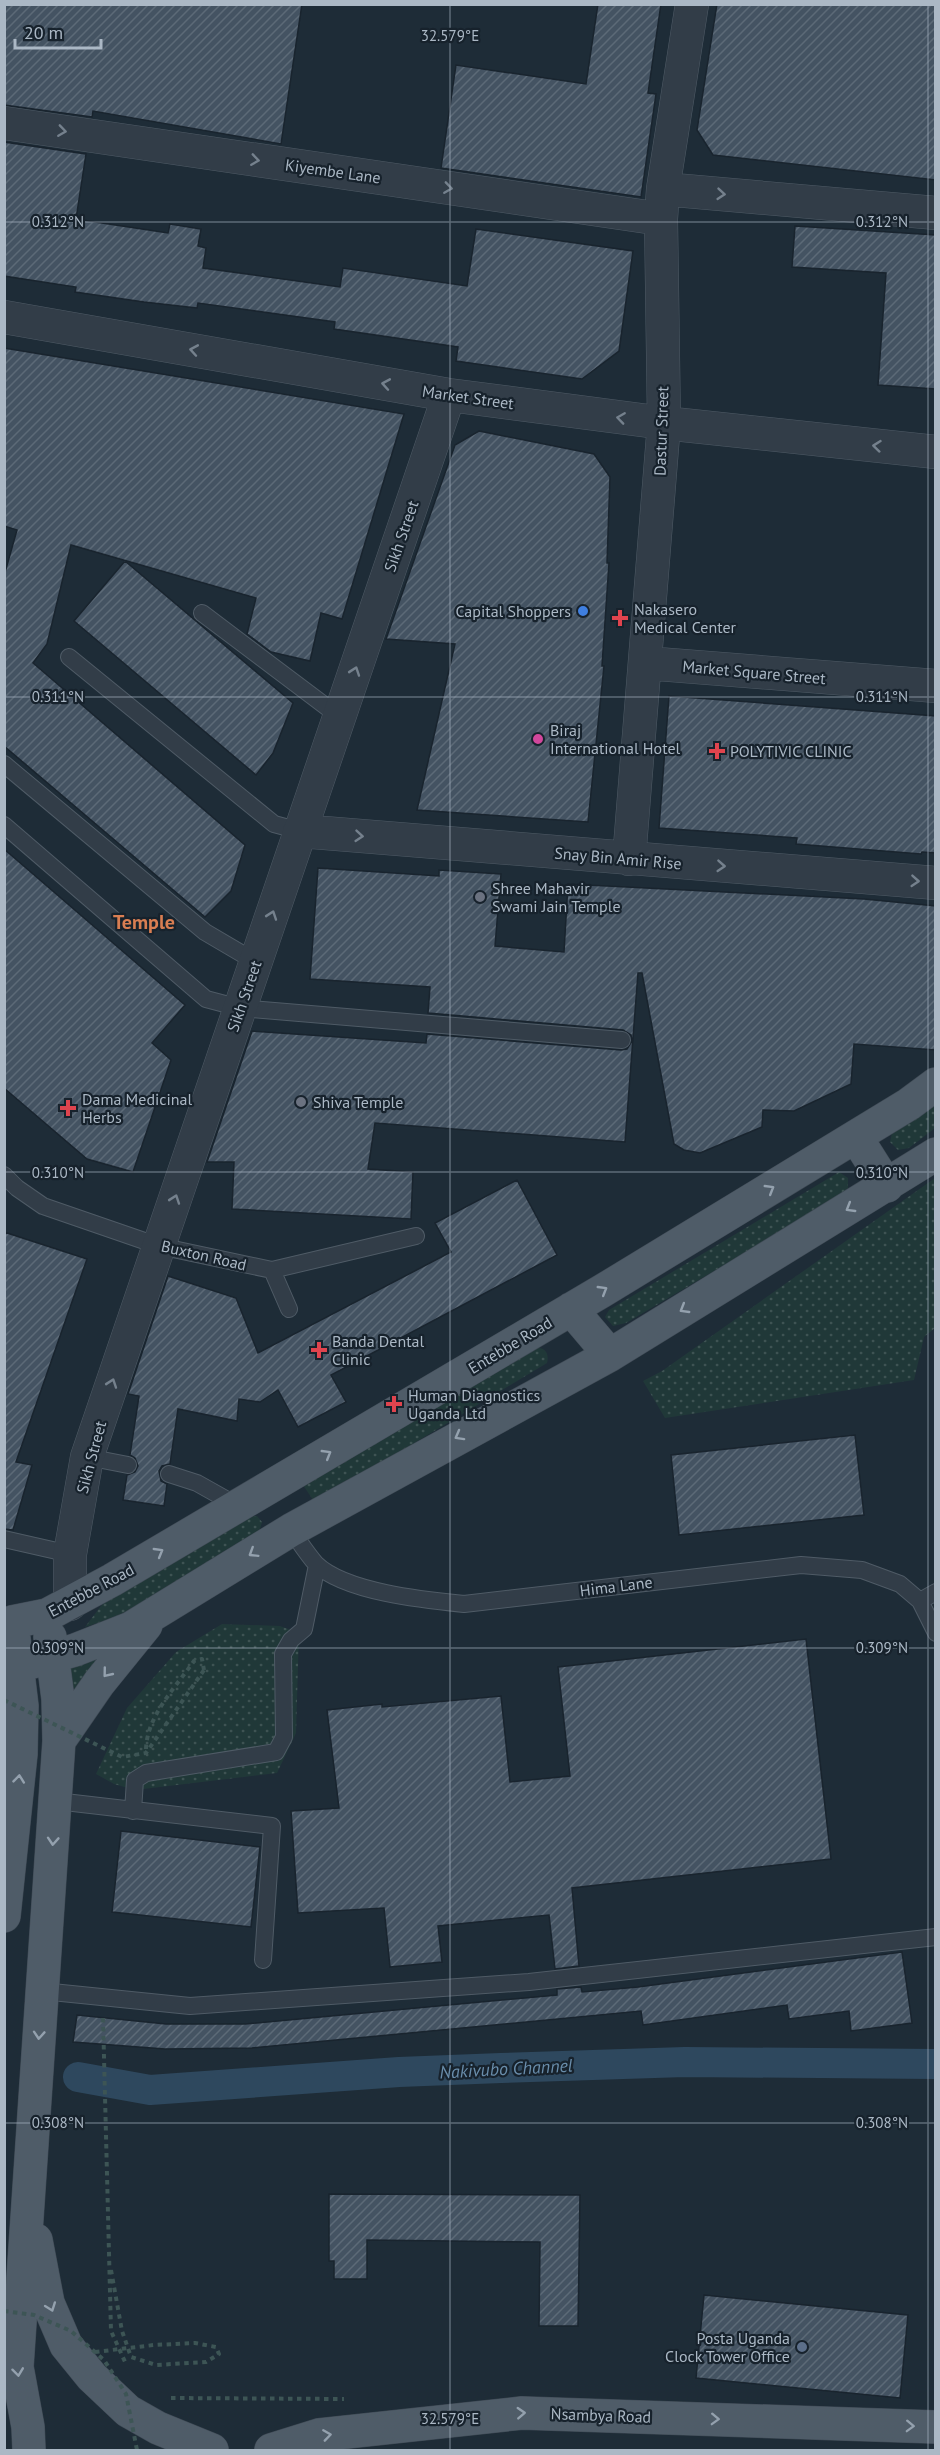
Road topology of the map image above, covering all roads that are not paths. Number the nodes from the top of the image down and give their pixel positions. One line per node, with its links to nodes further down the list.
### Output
1 (692, 4): 3 (street, Dastur Street)
2 (4, 123): 3 (street, Kiyembe Lane, one-way to 3)
3 (662, 204): 4 (street, Kiyembe Lane, one-way to 4); 7 (street, Dastur Street)
4 (936, 213)
5 (4, 316): 6 (street, Market Street, one-way to 5)
6 (449, 395): 7 (street, Market Street, one-way to 6); 13 (street, Sikh Street, one-way to 6)
7 (664, 423): 8 (street, Market Street, one-way to 7); 11 (street, Dastur Street)
8 (936, 452)
9 (202, 612): 13 (lane)
10 (69, 657): 16 (lane)
11 (645, 663): 12 (street, Market Square Street); 17 (street, Dastur Street)
12 (936, 686)
13 (340, 717): 16 (street, Sikh Street)
14 (4, 764): 19 (lane)
15 (4, 825): 20 (lane)
16 (300, 831): 17 (street, Snay Bin Amir Rise, one-way to 17); 19 (street, Sikh Street, one-way to 16)
17 (629, 859): 18 (street, Snay Bin Amir Rise, one-way to 18)
18 (936, 883)
19 (256, 962): 20 (street, Sikh Street)
20 (240, 1008): 21 (lane); 28 (street, Sikh Street, one-way to 20)
21 (622, 1040)
22 (936, 1084): 23 (main road, Entebbe Road)
23 (856, 1137): 26 (main road); 31 (main road, Entebbe Road, one-way to 23)
24 (936, 1155): 26 (main road)
25 (4, 1175): 28 (lane, Buxton Road)
26 (887, 1186): 32 (main road, one-way to 32)
27 (416, 1236): 29 (lane, Buxton Road)
28 (159, 1246): 29 (lane, Buxton Road); 33 (street, Sikh Street, one-way to 28)
29 (272, 1270): 30 (lane)
30 (290, 1309)
31 (571, 1309): 32 (main road); 36 (main road, Entebbe Road, one-way to 31)
32 (610, 1355): 37 (main road, one-way to 37)
33 (87, 1457): 34 (lane); 39 (street, Sikh Street)
34 (128, 1465)
35 (169, 1474): 36 (lane)
36 (238, 1506): 43 (main road, Entebbe Road, one-way to 36)
37 (291, 1530): 40 (lane, Hima Lane); 44 (main road, one-way to 44)
38 (4, 1539): 39 (lane)
39 (70, 1554): 43 (street, Sikh Street)
40 (317, 1565): 42 (lane, Hima Lane); 51 (lane)
41 (936, 1592): 42 (lane)
42 (920, 1601): 45 (lane, Hima Lane)
43 (58, 1610): 46 (main road); 47 (main road, Entebbe Road)
44 (158, 1612): 46 (main road); 49 (main road, one-way to 49)
45 (936, 1633)
46 (54, 1657): 47 (main road); 49 (main road)
47 (19, 1666): 48 (main road)
48 (10, 1703): 52 (main road, one-way to 48)
49 (59, 1741): 50 (main road)
50 (56, 1802): 51 (lane); 55 (main road, one-way to 55)
51 (133, 1811): 54 (lane)
52 (5, 1904)
53 (936, 1936): 55 (lane)
54 (263, 1960)
55 (42, 1991): 56 (main road, one-way to 56)
56 (28, 2188): 58 (main road, one-way to 58); 59 (main road, one-way to 59)
57 (936, 2427): 60 (main road, Nsambya Road, one-way to 57)
58 (29, 2451)
59 (212, 2451)
60 (271, 2451)

